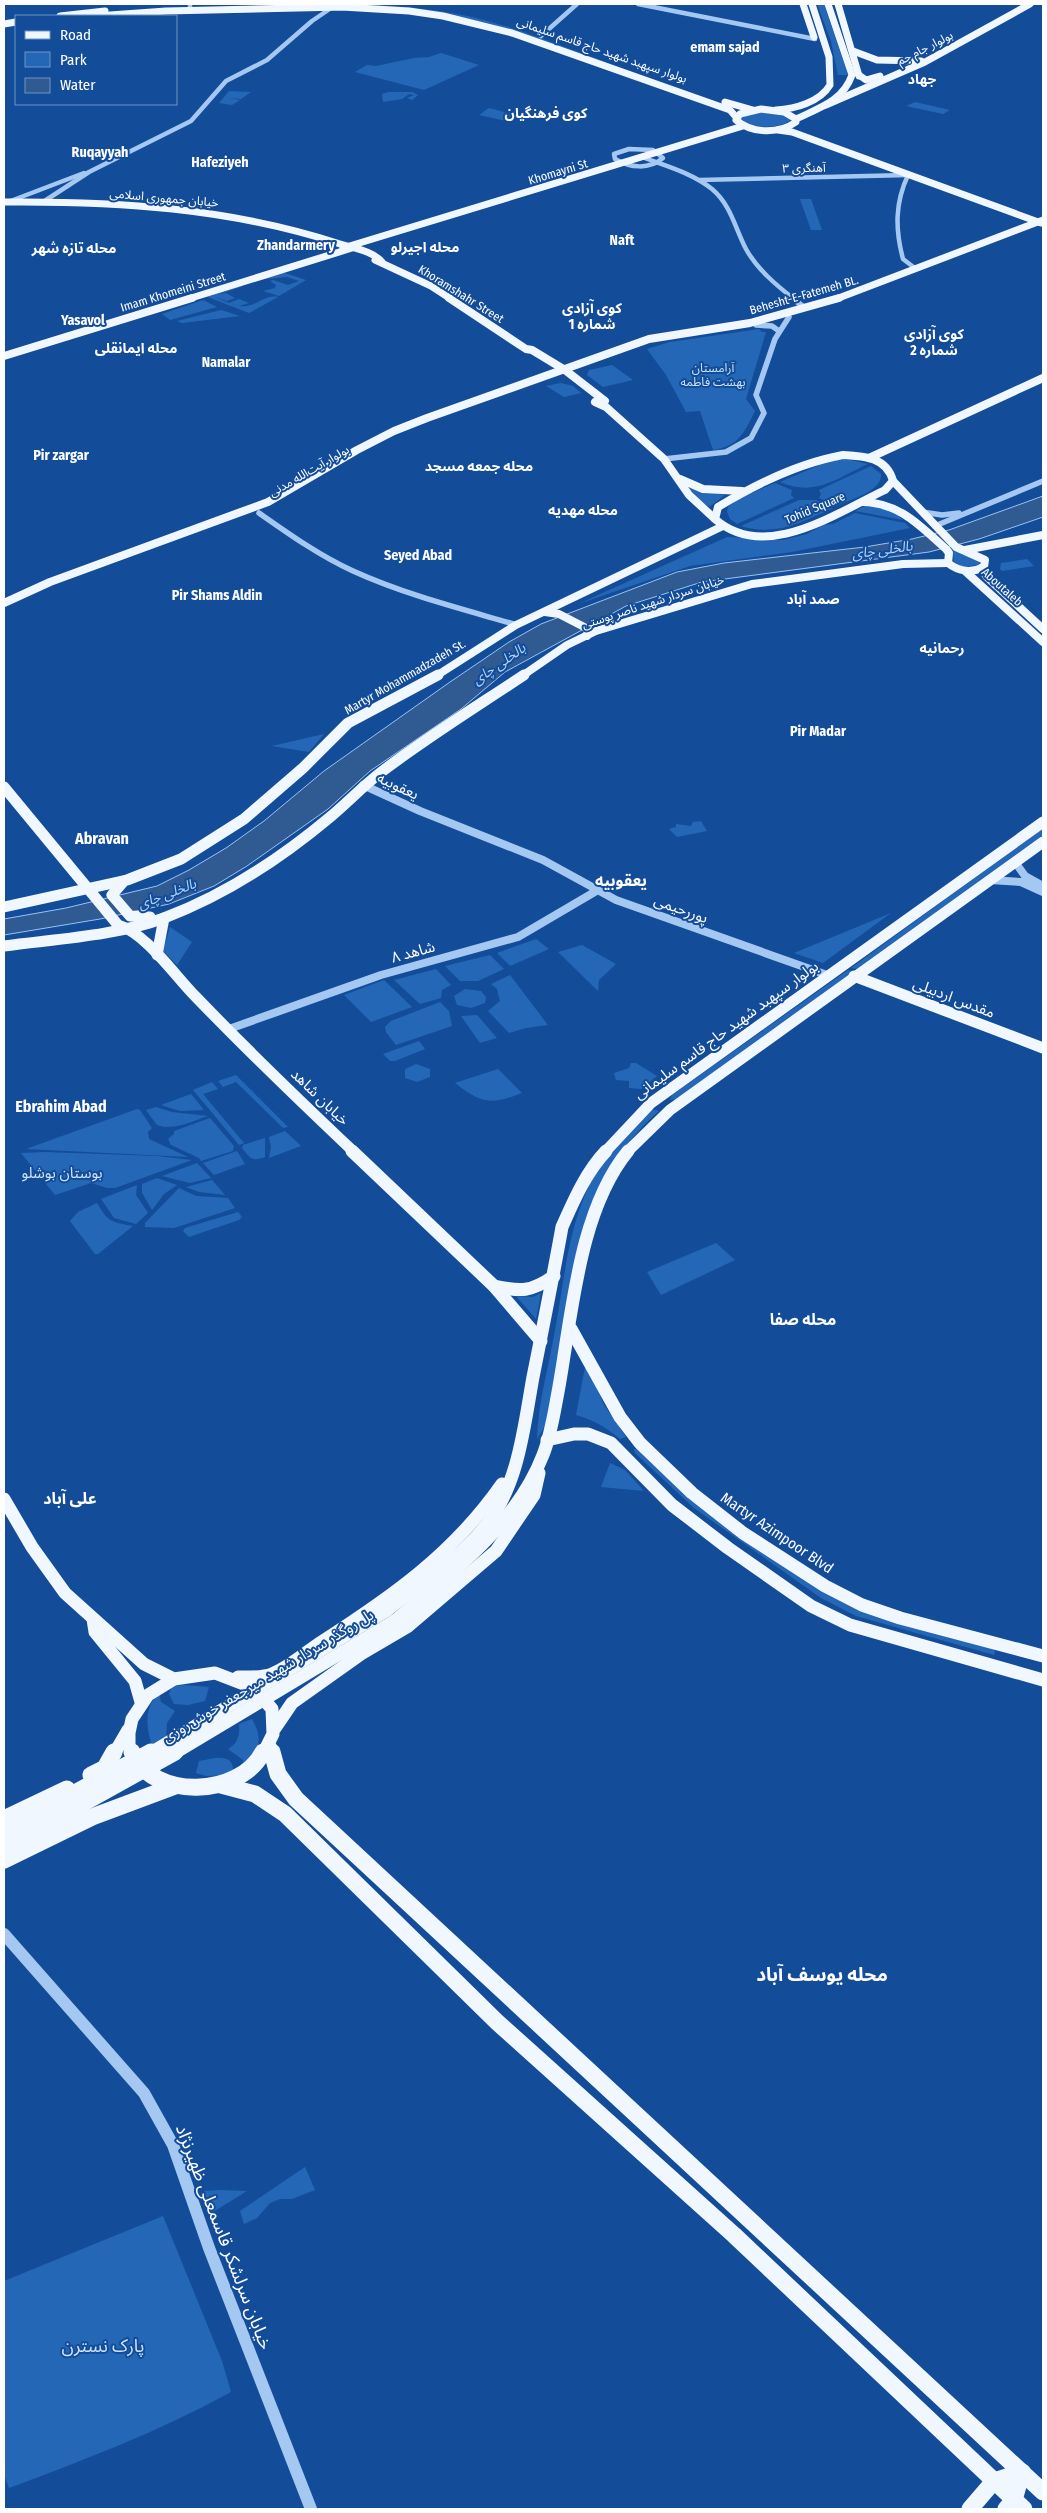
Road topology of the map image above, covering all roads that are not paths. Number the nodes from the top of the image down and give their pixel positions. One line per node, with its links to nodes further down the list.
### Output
1 (274, 4): 11 (main road)
2 (390, 4): 16 (main road, بولوار سپهبد شهید حاج قاسم سلیمانی)
3 (577, 4): 16 (street)
4 (638, 4): 17 (street)
5 (802, 4): 17 (main road)
6 (812, 4): 27 (main road)
7 (828, 4): 18 (main road)
8 (838, 4): 19 (main road)
9 (1019, 4): 15 (main road, بولوار جام جم)
10 (1030, 4): 15 (main road, بولوار جام جم)
11 (190, 5): 13 (main road)
12 (334, 6): 14 (main road, بولوار سپهبد شهید حاج قاسم سلیمانی); 23 (main road, بولوار سپهبد شهید حاج قاسم سلیمانی); 42 (street)
13 (69, 15)
14 (120, 15)
15 (972, 33): 20 (main road, بولوار جام جم)
16 (543, 34): 21 (main road, بولوار سپهبد شهید حاج قاسم سلیمانی)
17 (816, 44): 27 (main road)
18 (842, 45): 19 (main road); 28 (main road)
19 (852, 48): 20 (main road); 25 (main road)
20 (922, 61): 22 (main road, بولوار جام جم); 24 (main road, بولوار جام جم)
21 (639, 71): 23 (main road); 29 (main road, بولوار سپهبد شهید حاج قاسم سلیمانی)
22 (890, 72): 24 (main road); 25 (main road, بولوار جام جم)
23 (630, 74): 31 (main road, بولوار سپهبد شهید حاج قاسم سلیمانی)
24 (899, 74): 26 (main road, بولوار جام جم)
25 (860, 75): 26 (main road)
26 (849, 95): 28 (main road, بولوار جام جم)
27 (804, 104): 30 (main road)
28 (826, 105): 34 (main road, بولوار جام جم)
29 (740, 107): 31 (main road); 32 (main road, بولوار سپهبد شهید حاج قاسم سلیمانی)
30 (795, 107): 33 (main road); 34 (main road)
31 (730, 110): 35 (main road, بولوار سپهبد شهید حاج قاسم سلیمانی)
32 (754, 110): 33 (main road); 35 (main road)
33 (776, 110): 36 (main road)
34 (808, 112): 36 (main road, بولوار جام جم)
35 (736, 117): 37 (main road, بولوار سپهبد شهید حاج قاسم سلیمانی)
36 (794, 125): 37 (main road); 43 (main road); 47 (main road)
37 (743, 126): 38 (main road, Khomayni St)
38 (659, 152): 39 (main road, Khomayni St); 40 (street); 41 (street)
39 (642, 157): 40 (street); 41 (main road, Khomayni St)
40 (657, 163): 41 (street); 44 (street)
41 (622, 164): 48 (main road, Khomayni St)
42 (89, 172): 45 (street); 46 (street)
43 (908, 175): 44 (street, آهنگری ۳); 47 (main road); 49 (street)
44 (699, 180): 50 (street)
45 (6, 202): 46 (main road, خیابان جمهوری اسلامی)
46 (43, 202): 48 (main road, خیابان جمهوری اسلامی)
47 (1042, 222): 49 (main road, Behesht-E-Fatemeh BL.); 50 (main road, Behesht-E-Fatemeh BL.)
48 (348, 248): 55 (main road, Imam Khomeini Street); 56 (main road, Khoramshahr Street)
49 (916, 269): 50 (main road, Behesht-E-Fatemeh BL.)
50 (807, 310): 51 (main road, Behesht-E-Fatemeh BL.); 53 (main road, Behesht-E-Fatemeh BL.)
51 (789, 317): 52 (main road, Behesht-E-Fatemeh BL.); 54 (street)
52 (756, 325): 53 (main road, Behesht-E-Fatemeh BL.); 54 (street)
53 (732, 327): 56 (main road, Behesht-E-Fatemeh BL.)
54 (779, 331): 60 (street)
55 (4, 356)
56 (563, 373): 60 (main road, Khoramshahr Street); 71 (main road, بولوار آیت‌الله مدنی); 81 (main road, بولوار آیت‌الله مدنی)
57 (1043, 378): 59 (main road)
58 (1043, 383): 61 (main road)
59 (869, 458): 61 (main road); 65 (main road)
60 (664, 459): 62 (main road)
61 (880, 461): 63 (main road)
62 (678, 477): 65 (main road); 72 (main road)
63 (893, 481): 66 (main road); 67 (main road, Tohid Square)
64 (1043, 481): 69 (street)
65 (752, 490): 72 (main road)
66 (907, 496): 68 (main road); 70 (main road)
67 (861, 502): 68 (main road); 73 (main road, Tohid Square)
68 (885, 503): 78 (main road)
69 (976, 510): 70 (street); 74 (street)
70 (922, 512): 74 (main road)
71 (259, 513): 81 (main road, بولوار آیت‌الله مدنی); 87 (street)
72 (715, 519): 73 (main road, Tohid Square)
73 (723, 526): 85 (main road, Martyr Mohammadzadeh St.)
74 (935, 527): 77 (main road)
75 (1043, 535): 76 (main road)
76 (1007, 543): 77 (main road); 79 (main road)
77 (958, 548): 79 (main road)
78 (948, 563): 80 (main road); 89 (main road, خیابان سردار شهید ناصر پوستی)
79 (984, 566): 80 (main road); 88 (main road, Aboutaleb)
80 (965, 570): 90 (main road, Aboutaleb)
81 (52, 584): 82 (main road, بولوار آیت‌الله مدنی); 83 (main road); 86 (main road)
82 (36, 591): 83 (main road); 84 (main road)
83 (4, 602)
84 (4, 608)
85 (562, 610): 87 (main road, Martyr Mohammadzadeh St.); 89 (main road)
86 (4, 612)
87 (517, 625): 101 (main road, Martyr Mohammadzadeh St.)
88 (1043, 629)
89 (593, 630): 91 (main road, خیابان سردار شهید ناصر پوستی)
90 (1043, 642)
91 (363, 785): 93 (street, یعقوبیه); 103 (main road, خیابان سردار شهید ناصر پوستی)
92 (4, 787): 101 (main road)
93 (420, 811): 99 (street, پوررحیمی)
94 (1043, 822): 109 (main road, بولوار سپهبد شهید حاج قاسم سلیمانی)
95 (1043, 842): 96 (main road)
96 (1015, 862): 97 (main road); 98 (street)
97 (990, 880): 100 (street); 110 (main road)
98 (1043, 886)
99 (598, 890): 109 (street, پوررحیمی); 111 (street, شاهد ۸)
100 (1043, 892)
101 (99, 894): 102 (main road); 104 (main road); 104 (main road)
102 (4, 906)
103 (167, 916): 104 (main road); 105 (main road, خیابان سردار شهید ناصر پوستی); 108 (main road)
104 (117, 917): 105 (main road, خیابان شاهد); 106 (main road)
105 (128, 928): 106 (main road, خیابان سردار شهید ناصر پوستی); 108 (main road, خیابان شاهد)
106 (84, 934): 107 (main road, خیابان سردار شهید ناصر پوستی)
107 (4, 946)
108 (157, 955): 111 (main road, خیابان شاهد)
109 (827, 975): 113 (main road, بولوار سپهبد شهید حاج قاسم سلیمانی)
110 (854, 976): 112 (main road, مقدس اردبیلی); 114 (main road)
111 (228, 1029): 116 (main road, خیابان شاهد)
112 (1043, 1048)
113 (651, 1103): 114 (main road); 115 (main road, بولوار سپهبد شهید حاج قاسم سلیمانی)
114 (670, 1110): 117 (main road)
115 (554, 1276): 116 (main road); 118 (main road, بولوار سپهبد شهید حاج قاسم سلیمانی)
116 (494, 1286): 118 (main road, خیابان شاهد)
117 (571, 1329): 119 (main road); 120 (main road, Martyr Azimpoor Blvd)
118 (541, 1341): 123 (main road, بولوار سپهبد شهید حاج قاسم سلیمانی)
119 (547, 1440): 121 (main road); 122 (main road)
120 (640, 1442): 121 (main road); 129 (main road, Martyr Azimpoor Blvd)
121 (620, 1452): 132 (main road)
122 (541, 1462): 126 (main road, پل روگذر سردار شهید میرجعفر خوش‌روزی); 130 (main road)
123 (514, 1465): 124 (main road, بولوار سپهبد شهید حاج قاسم سلیمانی); 128 (main road)
124 (506, 1493): 126 (main road, پل روگذر سردار شهید میرجعفر خوش‌روزی)
125 (4, 1499): 127 (main road)
126 (391, 1615): 145 (main road, پل روگذر سردار شهید میرجعفر خوش‌روزی, bridge); 146 (main road, پل روگذر سردار شهید میرجعفر خوش‌روزی, bridge)
127 (92, 1619): 134 (main road); 136 (main road)
128 (340, 1628): 130 (main road); 133 (main road)
129 (1006, 1646): 131 (main road, Martyr Azimpoor Blvd); 132 (main road)
130 (361, 1654): 137 (main road)
131 (1043, 1656)
132 (1002, 1669): 135 (main road)
133 (234, 1677): 134 (main road); 137 (main road)
134 (174, 1679): 136 (main road)
135 (1043, 1680)
136 (141, 1702): 138 (main road)
137 (275, 1728): 139 (main road)
138 (128, 1730): 141 (main road); 142 (main road)
139 (270, 1746): 140 (main road); 149 (main road)
140 (220, 1784): 141 (main road); 150 (main road)
141 (175, 1786): 143 (main road)
142 (65, 1790): 143 (main road); 144 (main road)
143 (92, 1817): 147 (main road)
144 (4, 1818)
145 (4, 1830)
146 (4, 1847)
147 (4, 1860)
148 (4, 1934): 153 (street, خیابان سرلشکر قاسمعلی ظهیرنژاد)
149 (1022, 2472): 150 (main road); 151 (main road); 152 (main road)
150 (994, 2480): 152 (main road); 154 (main road)
151 (1043, 2492)
152 (1015, 2506)
153 (311, 2509)
154 (970, 2509)

